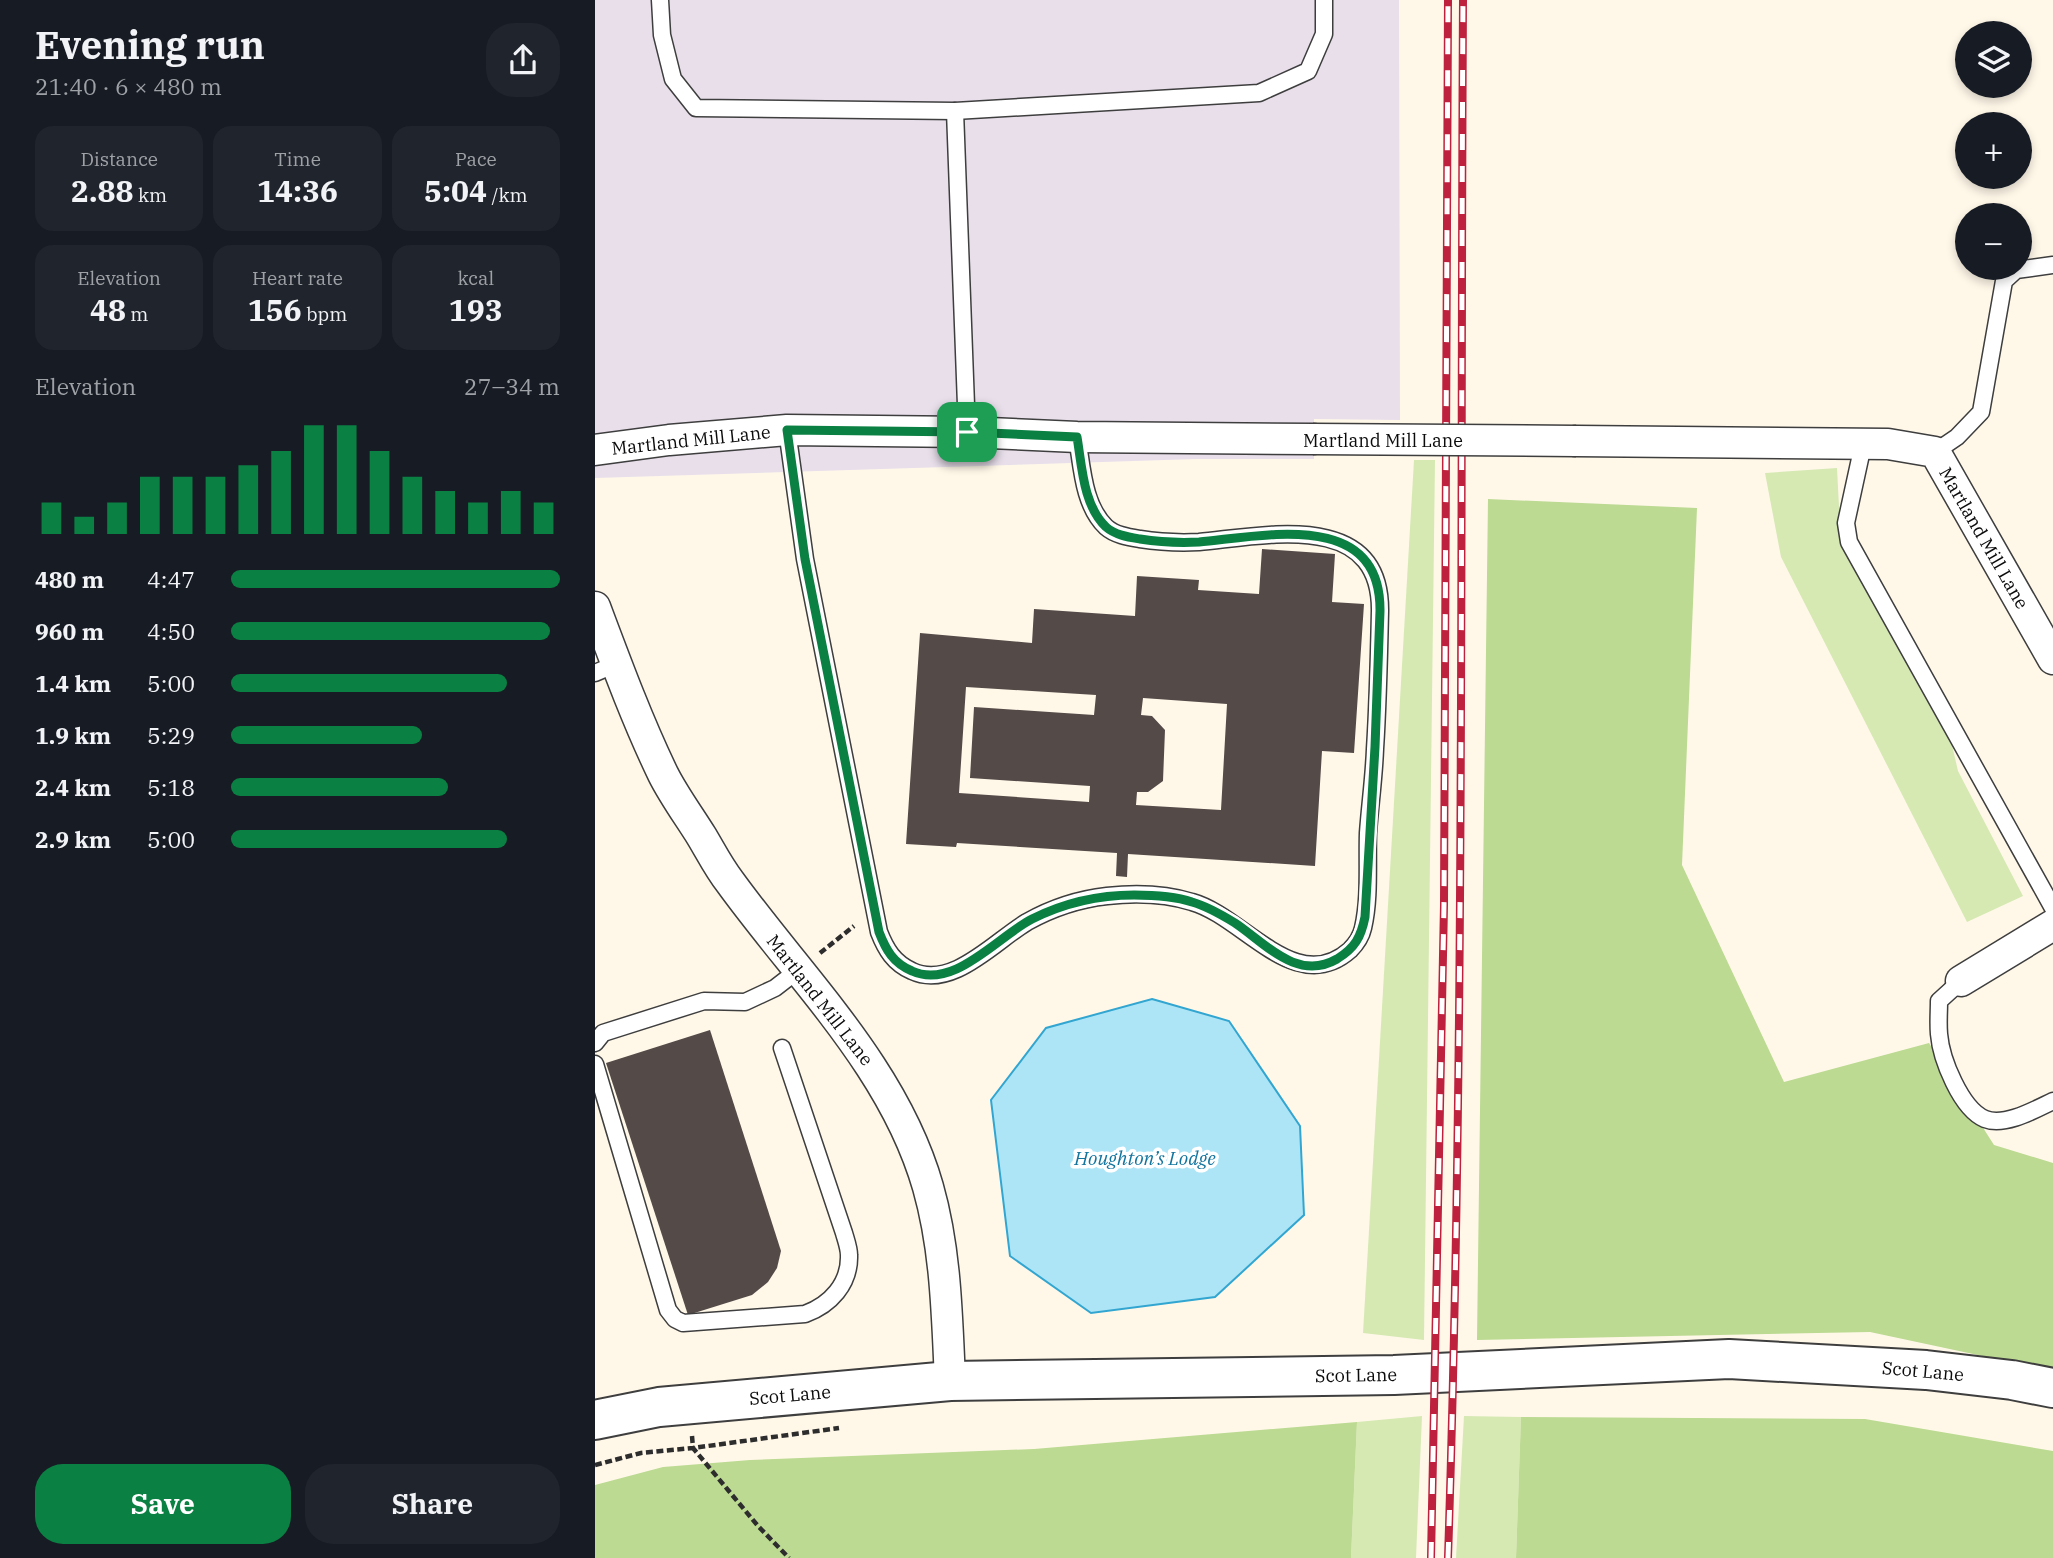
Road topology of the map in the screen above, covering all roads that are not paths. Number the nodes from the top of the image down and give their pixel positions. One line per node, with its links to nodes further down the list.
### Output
1 (660, 0): 3 (lane)
2 (1324, 0): 3 (lane)
3 (955, 111): 6 (lane)
4 (2053, 265): 10 (lane)
5 (787, 430): 6 (street, Martland Mill Lane); 7 (lane); 9 (street, Martland Mill Lane)
6 (967, 432): 7 (street, Martland Mill Lane)
7 (1077, 437): 8 (street, Martland Mill Lane, bridge)
8 (1863, 445): 10 (street, Martland Mill Lane); 14 (lane)
9 (595, 450)
10 (1935, 452): 12 (street, Martland Mill Lane)
11 (595, 607): 13 (street, Martland Mill Lane)
12 (2053, 659)
13 (606, 668): 16 (street, Martland Mill Lane)
14 (2053, 908)
15 (2053, 925): 17 (street)
16 (797, 971): 18 (lane); 22 (street, Martland Mill Lane)
17 (1961, 981): 21 (lane)
18 (595, 1043)
19 (782, 1048): 20 (lane)
20 (595, 1064)
21 (2053, 1101)
22 (950, 1381): 23 (street, Scot Lane); 25 (street, Scot Lane)
23 (2053, 1388)
24 (595, 1402): 25 (street, Scot Lane)
25 (659, 1407): 26 (street, Scot Lane); 27 (street)
26 (595, 1420)
27 (595, 1439)

